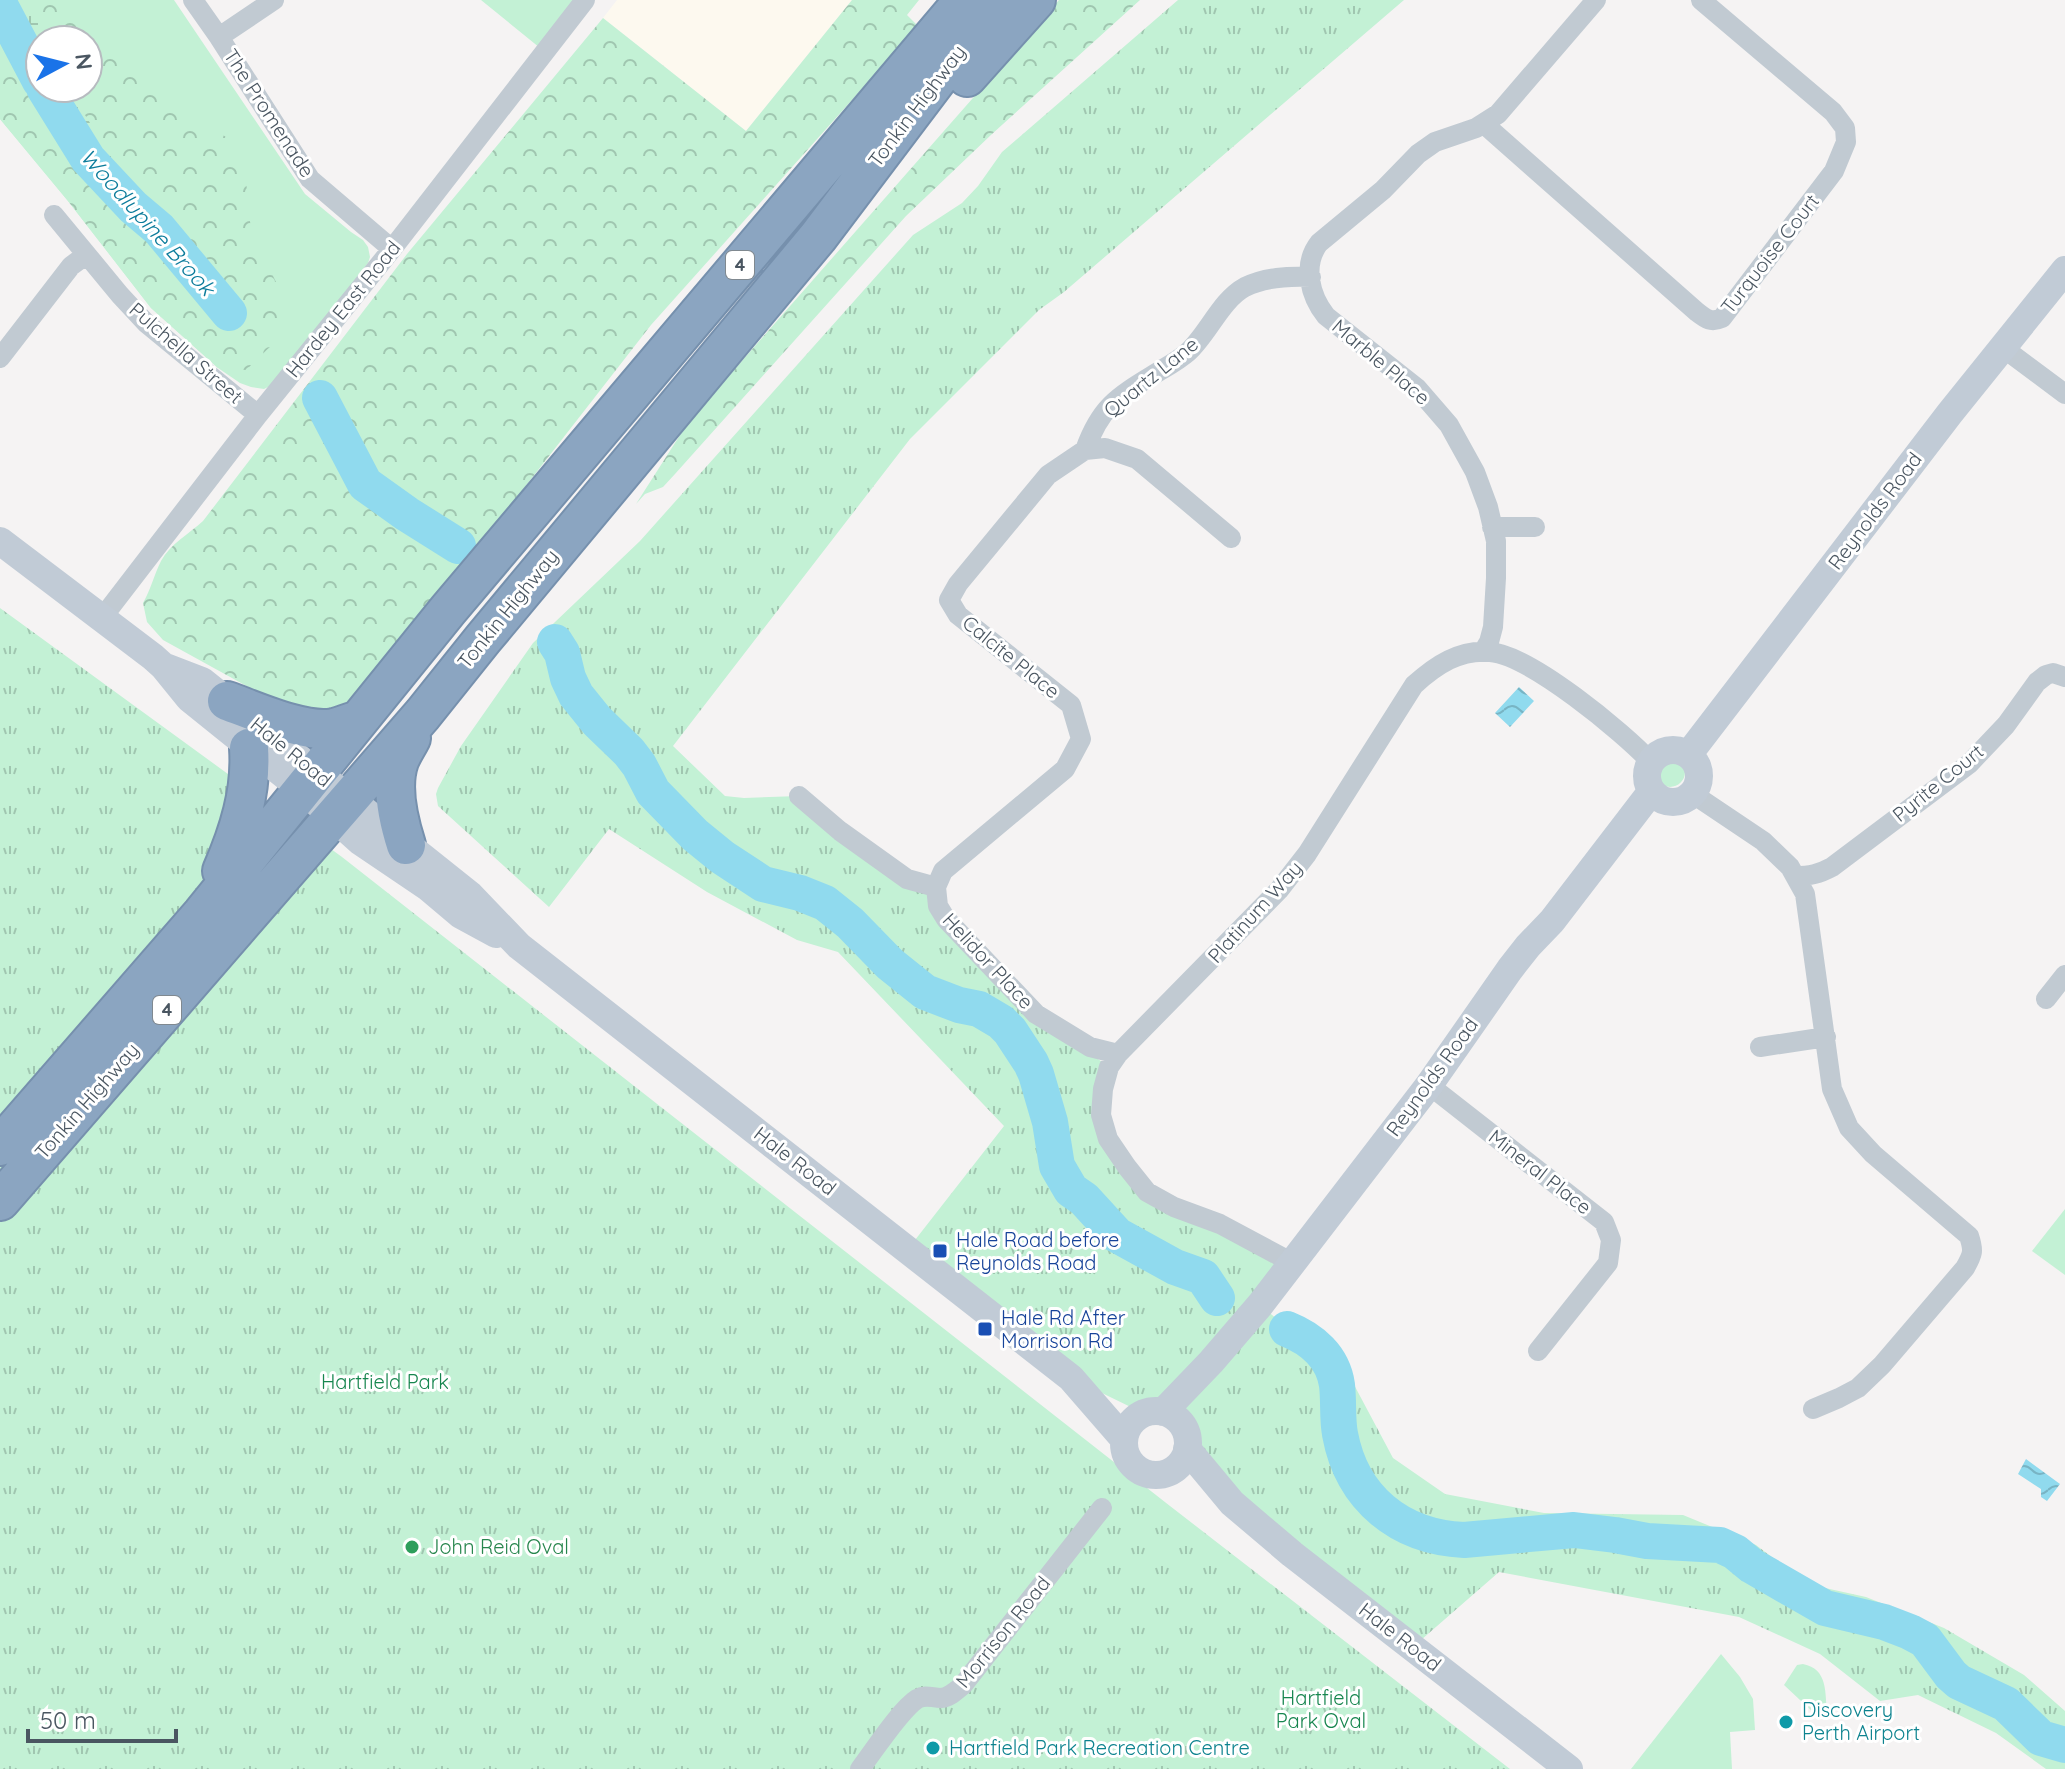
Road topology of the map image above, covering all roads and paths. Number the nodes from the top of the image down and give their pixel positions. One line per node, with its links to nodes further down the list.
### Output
1 (193, 0): 9 (street, The Promenade)
2 (274, 0): 9 (street)
3 (585, 0): 13 (street, Hardey East Road)
4 (964, 0): 32 (highway, Tonkin Highway / 4)
5 (997, 0): 12 (highway, Tonkin Highway / 4)
6 (1036, 0): 12 (highway)
7 (1596, 0): 10 (street)
8 (1701, 0): 10 (street, Turquoise Court)
9 (219, 37): 13 (street, The Promenade)
10 (1484, 124): 16 (street)
11 (54, 215): 14 (street, Pulchella Street)
12 (818, 237): 31 (highway, Tonkin Highway / 4)
13 (392, 249): 20 (street, Hardey East Road)
14 (86, 255): 18 (street); 20 (street, Pulchella Street)
15 (2065, 270): 17 (main road, Reynolds Road)
16 (1311, 277): 21 (street, Quartz Lane); 22 (street, Marble Place)
17 (2002, 347): 19 (street); 34 (main road, Reynolds Road)
18 (0, 358)
19 (2065, 394)
20 (258, 415): 26 (street, Hardey East Road)
21 (1085, 450): 24 (street); 43 (street, Calcite Place)
22 (1492, 527): 23 (street); 27 (street, Marble Place)
23 (1535, 527)
24 (1231, 538)
25 (0, 541): 26 (main road, Hale Road)
26 (102, 618): 28 (main road, Hale Road)
27 (1483, 652): 35 (street, Platinum Way); 50 (street, Platinum Way)
28 (163, 666): 30 (main road, Hale Road); 33 (main road, Hale Road)
29 (2065, 677): 42 (street, Pyrite Court)
30 (227, 701): 32 (highway); 36 (main road, Hale Road)
31 (423, 714): 40 (highway, Tonkin Highway / 4); 41 (highway)
32 (359, 720): 36 (highway, Tonkin Highway / 4)
33 (249, 748): 36 (main road, Hale Road); 44 (highway)
34 (1688, 755): 35 (main road); 38 (main road)
35 (1651, 762): 37 (main road)
36 (310, 782): 40 (main road, Hale Road); 44 (highway, Tonkin Highway / 4)
37 (1651, 792): 38 (main road); 51 (main road, Reynolds Road)
38 (1693, 794): 42 (street)
39 (799, 796): 43 (street, Helidor Place)
40 (342, 809): 41 (main road, Hale Road); 45 (main road, Hale Road); 53 (highway, Tonkin Highway / 4)
41 (406, 845): 45 (main road, Hale Road)
42 (1795, 876): 48 (street)
43 (936, 887): 50 (street, Helidor Place)
44 (202, 914): 52 (highway, Tonkin Highway / 4)
45 (519, 946): 56 (main road, Hale Road)
46 (2065, 975): 47 (street)
47 (2046, 999)
48 (1826, 1037): 49 (street); 57 (street)
49 (1760, 1047)
50 (1118, 1054): 54 (street, Platinum Way)
51 (1429, 1085): 54 (main road, Reynolds Road); 55 (street, Mineral Place)
52 (0, 1146)
53 (0, 1201)
54 (1291, 1262): 58 (main road, Reynolds Road)
55 (1538, 1351)
56 (1071, 1378): 58 (main road, Hale Road); 59 (main road, Hale Road)
57 (1813, 1409)
58 (1169, 1426): 59 (main road); 60 (main road); 61 (main road, Hale Road)
59 (1124, 1439): 60 (main road)
60 (1163, 1475): 61 (main road, Hale Road)
61 (1232, 1503): 64 (main road, Hale Road)
62 (1102, 1508): 63 (street, Morrison Road)
63 (860, 1769)
64 (1569, 1769)

